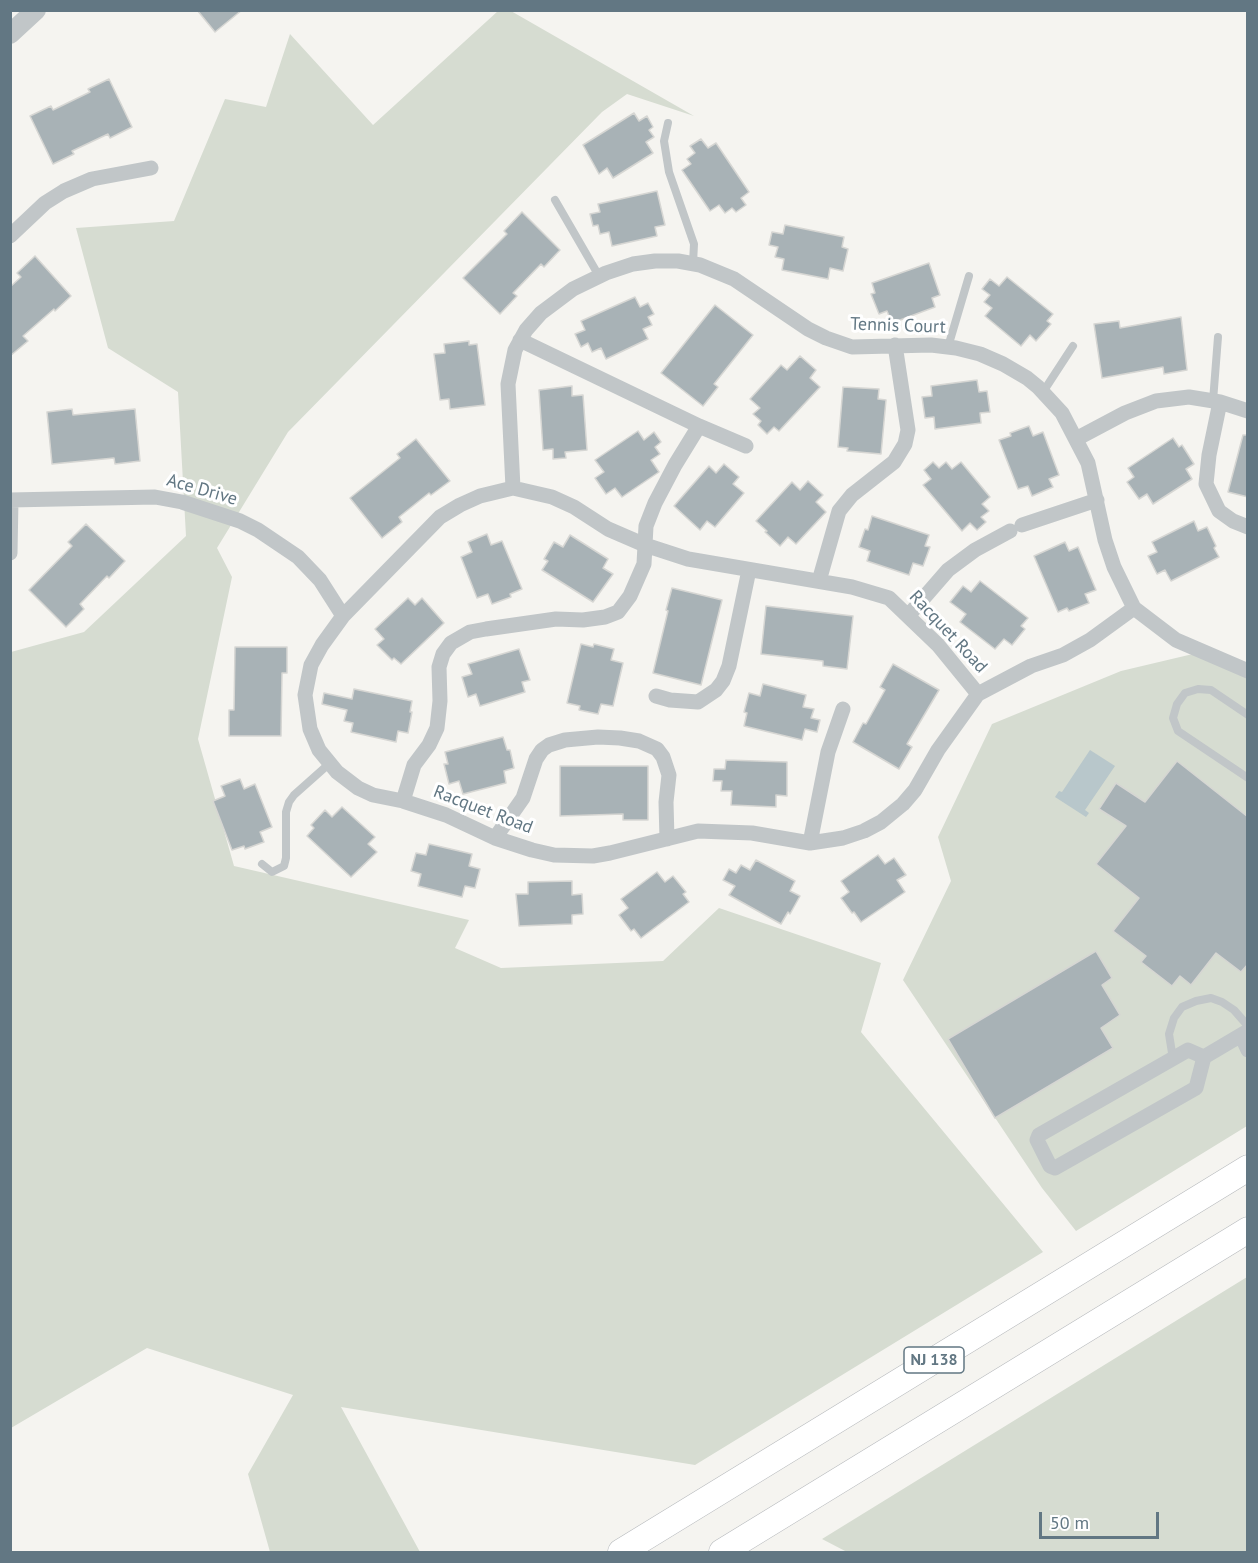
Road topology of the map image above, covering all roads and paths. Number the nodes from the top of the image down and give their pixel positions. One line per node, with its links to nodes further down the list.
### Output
1 (36, 10): 2 (street)
2 (10, 34)
3 (668, 123): 7 (lane)
4 (151, 168): 6 (street)
5 (555, 200): 8 (lane)
6 (10, 236)
7 (693, 263): 8 (street, Tennis Court); 12 (street, Tennis Court)
8 (599, 276): 11 (street, Tennis Court)
9 (969, 276): 14 (lane)
10 (1218, 337): 16 (lane)
11 (520, 340): 18 (street); 21 (street, Tennis Court)
12 (895, 345): 14 (street, Tennis Court); 28 (street)
13 (1073, 346): 15 (lane)
14 (948, 347): 15 (street, Tennis Court)
15 (1043, 392): 19 (street, Tennis Court)
16 (1216, 401): 17 (street); 19 (street); 24 (street)
17 (1248, 411)
18 (699, 426): 20 (street); 25 (street)
19 (1076, 439): 23 (street, Tennis Court)
20 (746, 446)
21 (513, 488): 25 (street, Racquet Road); 30 (street, Racquet Road)
22 (11, 500): 26 (street); 30 (street, Ace Drive)
23 (1097, 500): 29 (street, Tennis Court); 31 (street)
24 (1248, 527)
25 (645, 545): 27 (street, Racquet Road); 39 (street)
26 (10, 553)
27 (749, 570): 28 (street, Racquet Road); 34 (street)
28 (819, 581): 31 (street, Racquet Road)
29 (1134, 608): 32 (street, Tennis Court); 33 (street, Racquet Road)
30 (343, 616): 37 (street, Racquet Road)
31 (908, 616): 33 (street, Racquet Road)
32 (1248, 671)
33 (978, 694): 42 (street, Racquet Road)
34 (656, 696)
35 (843, 709): 42 (street)
36 (1248, 715): 38 (lane)
37 (330, 763): 39 (street, Racquet Road); 43 (lane)
38 (1248, 778)
39 (403, 801): 40 (street, Racquet Road)
40 (495, 838): 41 (street, Racquet Road); 41 (street)
41 (667, 839): 42 (street, Racquet Road)
42 (810, 843)
43 (262, 864)
44 (1245, 1031): 45 (street); 46 (street); 47 (lane)
45 (1248, 1050)
46 (1204, 1057): 47 (street); 47 (street)
47 (1173, 1059)
48 (1248, 1168): 50 (highway, NJ 138)
49 (1248, 1230): 51 (highway, NJ 138)
50 (621, 1552)
51 (722, 1552)

